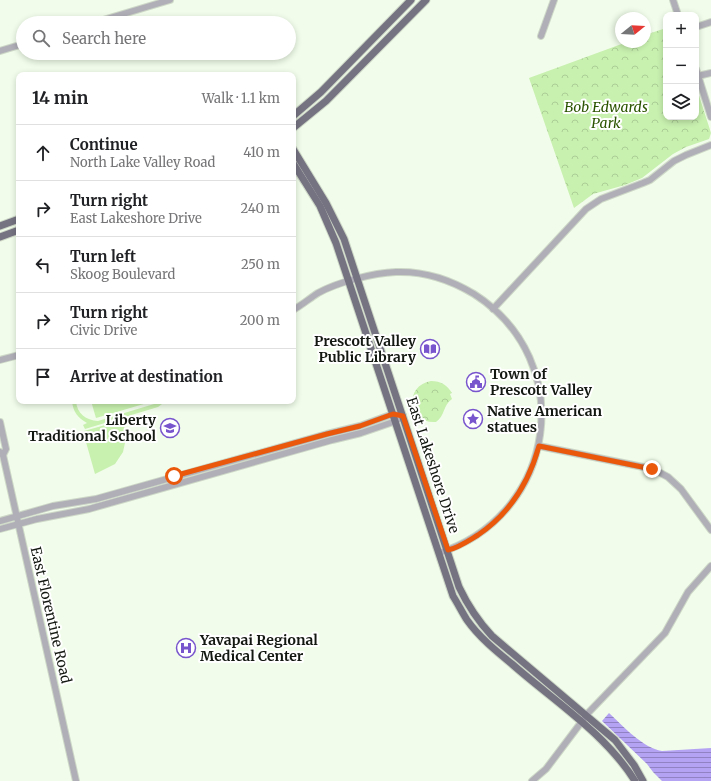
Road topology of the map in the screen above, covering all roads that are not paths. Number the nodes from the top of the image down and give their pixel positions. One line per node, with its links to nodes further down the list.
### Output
1 (170, 0): 6 (street)
2 (411, 0): 17 (main road)
3 (426, 0): 19 (main road)
4 (554, 0): 11 (street)
5 (673, 0): 7 (street)
6 (160, 1): 8 (street)
7 (677, 12)
8 (114, 16)
9 (711, 22): 10 (street)
10 (699, 26)
11 (541, 36)
12 (16, 46): 13 (street)
13 (0, 51)
14 (711, 73): 15 (street)
15 (699, 76)
16 (699, 79): 18 (street)
17 (296, 113)
18 (711, 117)
19 (296, 126)
20 (711, 145): 31 (street)
21 (296, 154): 23 (main road, East Lakeshore Drive)
22 (296, 168): 23 (main road, East Lakeshore Drive)
23 (323, 205): 28 (main road, East Lakeshore Drive); 29 (main road, East Lakeshore Drive)
24 (16, 220): 25 (main road)
25 (0, 226)
26 (16, 231): 27 (main road)
27 (0, 237)
28 (357, 279): 29 (street); 31 (street); 34 (main road, East Lakeshore Drive)
29 (350, 282): 30 (street); 35 (main road, East Lakeshore Drive)
30 (296, 308)
31 (493, 309): 37 (street)
32 (16, 356): 33 (street)
33 (0, 360)
34 (403, 416): 35 (street); 44 (main road, East Lakeshore Drive)
35 (394, 418): 39 (street); 41 (street); 45 (main road, East Lakeshore Drive)
36 (0, 422): 38 (street, East Florentine Road)
37 (539, 446): 43 (street); 44 (street)
38 (1, 453): 39 (street, East Florentine Road)
39 (16, 516): 40 (street); 41 (street, East Florentine Road)
40 (0, 521)
41 (18, 524): 42 (street); 51 (street, East Florentine Road)
42 (0, 529)
43 (711, 530)
44 (448, 550): 45 (street); 47 (main road, East Lakeshore Drive)
45 (439, 553): 48 (main road, East Lakeshore Drive)
46 (711, 566): 49 (street)
47 (500, 643): 48 (main road); 49 (main road, East Lakeshore Drive)
48 (494, 649): 50 (main road, East Lakeshore Drive)
49 (586, 715): 50 (street); 54 (main road, East Lakeshore Drive)
50 (582, 722): 52 (street); 53 (main road, East Lakeshore Drive)
51 (76, 781)
52 (532, 781)
53 (635, 781)
54 (643, 781)

